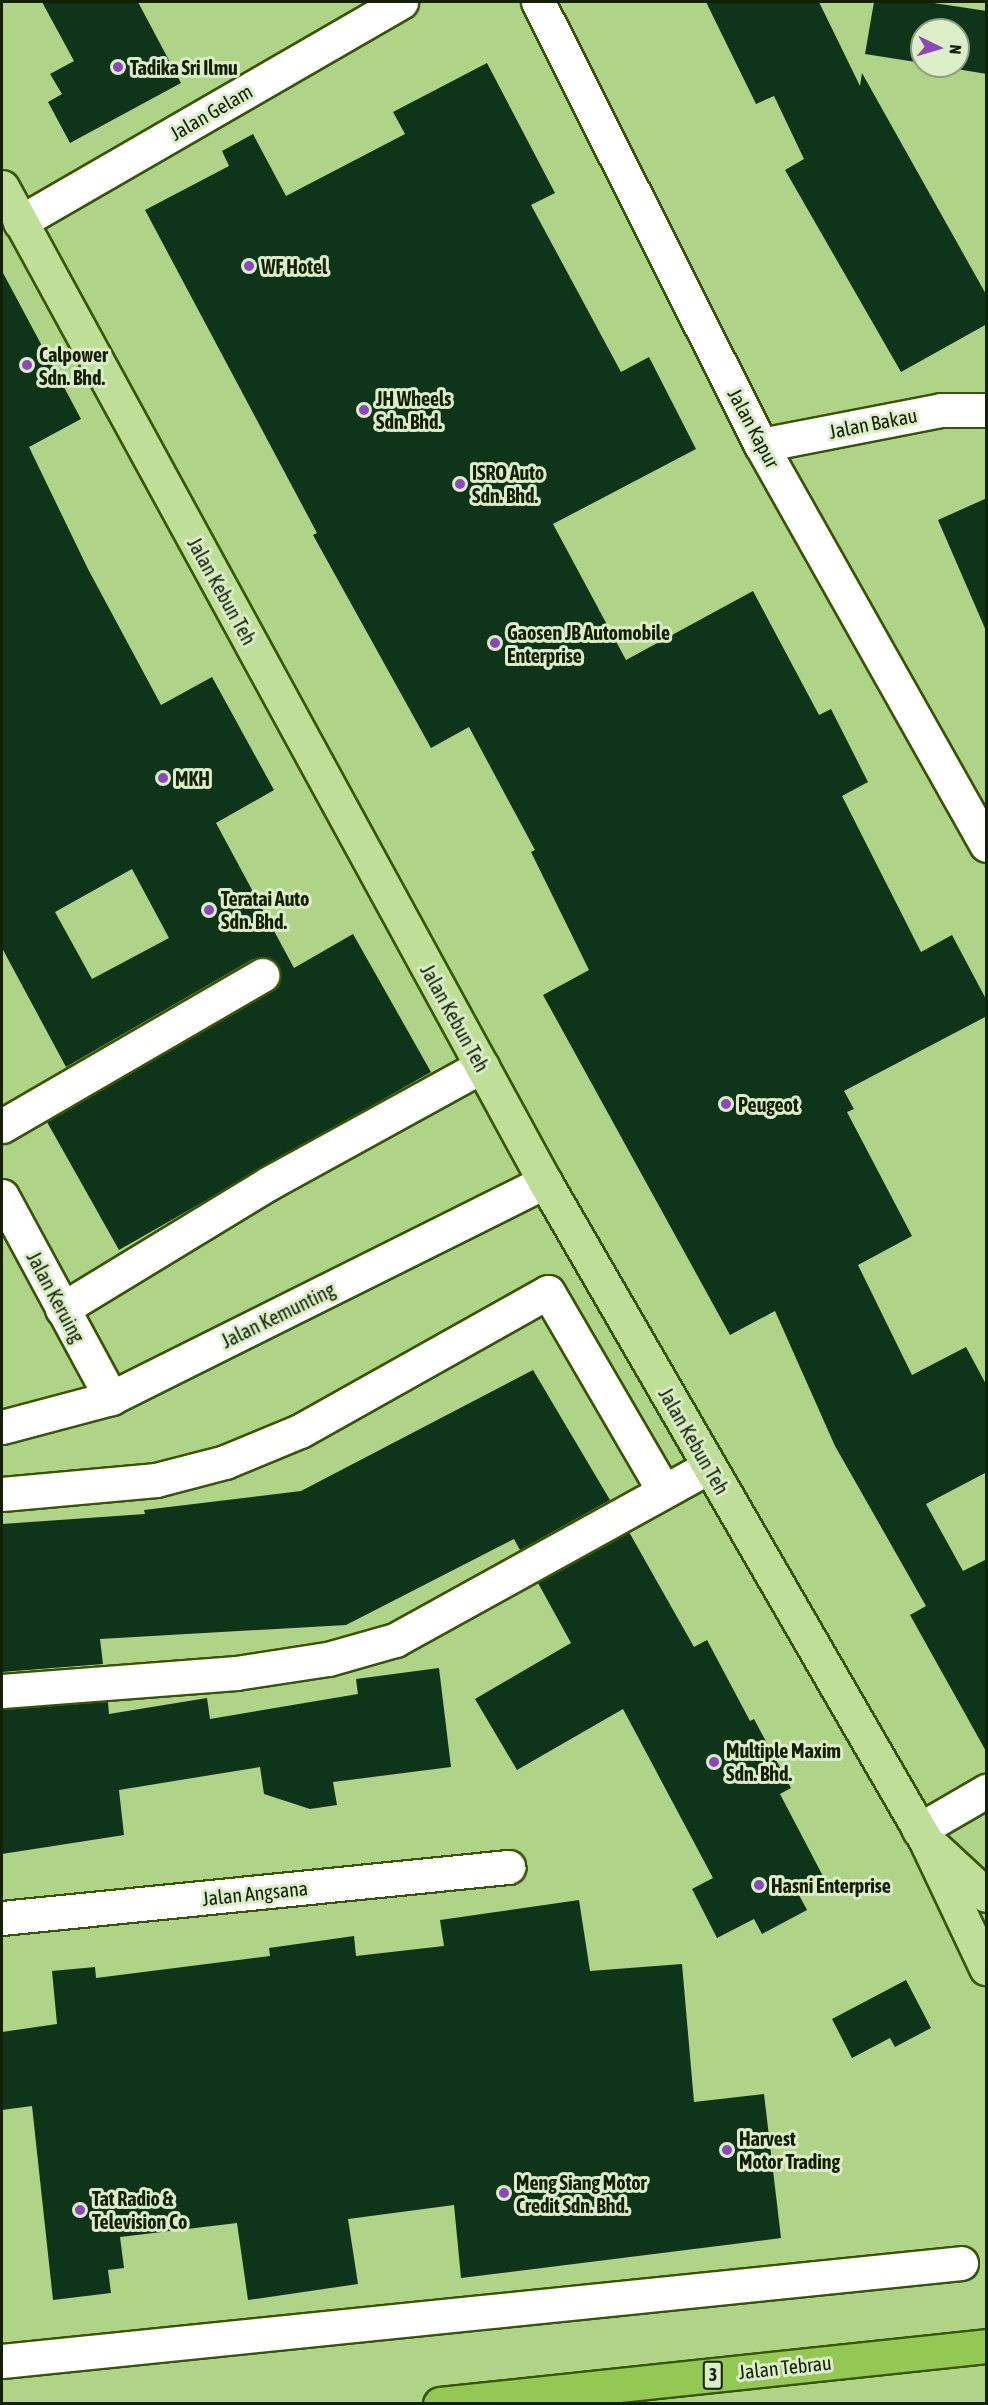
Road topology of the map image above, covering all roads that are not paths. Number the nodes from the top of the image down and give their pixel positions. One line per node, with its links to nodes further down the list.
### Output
1 (401, 2): 4 (street, Jalan Gelam)
2 (538, 2): 6 (street, Jalan Kapur)
3 (2, 188): 4 (main road, Jalan Kebun Teh)
4 (20, 222): 9 (main road, Jalan Kebun Teh)
5 (987, 410): 6 (street, Jalan Bakau)
6 (761, 445): 7 (street, Jalan Kapur)
7 (987, 845)
8 (262, 975): 10 (street)
9 (482, 1066): 11 (main road, Jalan Kebun Teh); 13 (street)
10 (2, 1126)
11 (545, 1182): 14 (street, Jalan Kemunting); 16 (main road, Jalan Kebun Teh)
12 (2, 1196): 13 (street, Jalan Keruing)
13 (63, 1309): 14 (street, Jalan Keruing)
14 (111, 1398): 15 (street, Jalan Kemunting)
15 (2, 1426)
16 (709, 1467): 17 (street); 21 (main road, Jalan Kebun Teh)
17 (664, 1491): 18 (street); 19 (street)
18 (2, 1494)
19 (2, 1691)
20 (987, 1791): 21 (street)
21 (922, 1834): 23 (main road, Jalan Kebun Teh); 25 (main road, Jalan Kebun Teh)
22 (508, 1867): 24 (street, Jalan Angsana)
23 (987, 1895)
24 (2, 1918)
25 (987, 1968)
26 (961, 2264): 28 (street)
27 (987, 2346): 29 (highway, Jalan Tebrau / 3)
28 (2, 2361)
29 (440, 2403)

